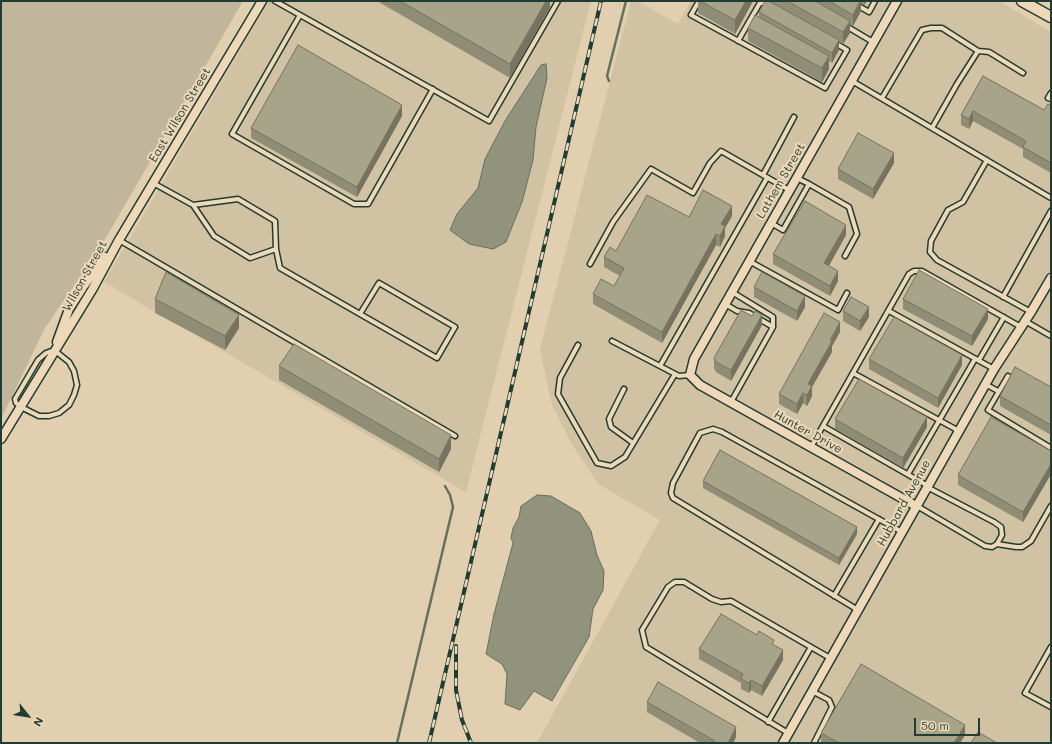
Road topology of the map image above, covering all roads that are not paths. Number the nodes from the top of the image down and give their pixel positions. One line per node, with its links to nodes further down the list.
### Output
1 (262, 1): 34 (street, East Wilson Street)
2 (275, 1): 11 (lane)
3 (558, 1): 24 (lane)
4 (699, 1): 17 (lane)
5 (760, 1): 10 (lane); 13 (lane)
6 (850, 1): 7 (lane)
7 (875, 1)
8 (897, 1): 18 (street, Lathem Street)
9 (1022, 1): 12 (street)
10 (773, 9)
11 (300, 15): 24 (lane); 24 (lane)
12 (1051, 17)
13 (749, 22): 15 (lane); 17 (lane)
14 (839, 22): 18 (lane)
15 (756, 25)
16 (827, 39): 21 (lane)
17 (738, 40): 21 (lane)
18 (873, 42): 23 (street, Lathem Street)
19 (978, 51): 22 (lane); 26 (lane); 29 (lane)
20 (829, 65): 21 (lane)
21 (836, 69)
22 (1023, 73)
23 (852, 81): 26 (lane); 33 (street, Lathem Street)
24 (433, 89)
25 (1051, 93): 27 (lane)
26 (882, 98): 29 (lane)
27 (1051, 99)
28 (794, 117): 31 (lane)
29 (932, 128): 30 (lane)
30 (987, 160): 37 (lane); 49 (lane)
31 (763, 175): 32 (lane); 45 (lane)
32 (767, 178): 36 (lane); 62 (lane)
33 (797, 178): 35 (lane); 36 (street, Lathem Street)
34 (153, 183): 38 (lane); 41 (street, East Wilson Street)
35 (808, 184): 40 (lane); 43 (lane)
36 (790, 190): 40 (street, Lathem Street)
37 (1051, 198)
38 (193, 205): 42 (lane); 42 (lane)
39 (1051, 211): 49 (lane)
40 (771, 223): 44 (street, Lathem Street)
41 (119, 240): 60 (street, Wilson Street); 76 (lane)
42 (276, 249): 53 (lane)
43 (845, 256)
44 (750, 262): 47 (street, Lathem Street); 48 (lane)
45 (590, 264)
46 (1051, 278): 52 (street, Hubbard Avenue)
47 (732, 292): 50 (street, Lathem Street); 56 (lane)
48 (847, 293)
49 (1003, 297): 52 (lane)
50 (725, 304): 56 (lane); 66 (street, Lathem Street)
51 (889, 311): 54 (lane); 61 (lane); 64 (lane)
52 (1031, 312): 55 (street, Hubbard Avenue)
53 (360, 314): 53 (lane)
54 (1004, 317): 55 (lane); 61 (lane)
55 (1023, 324): 57 (lane); 63 (street, Hubbard Avenue)
56 (773, 327): 71 (lane)
57 (1051, 336)
58 (612, 340): 62 (lane)
59 (578, 345): 78 (lane)
60 (54, 350): 72 (street, Wilson Street); 72 (lane)
61 (977, 359): 63 (lane); 73 (lane)
62 (660, 366): 65 (lane)
63 (994, 369): 68 (street, Hubbard Avenue)
64 (853, 373): 73 (lane); 74 (lane)
65 (674, 374): 66 (lane); 78 (lane)
66 (690, 375): 71 (street, Hunter Drive)
67 (1008, 376): 70 (lane)
68 (985, 384): 70 (lane); 75 (street, Hubbard Avenue)
69 (624, 389): 78 (lane)
70 (998, 391): 80 (lane)
71 (731, 402): 79 (street, Hunter Drive)
72 (21, 406): 77 (street, Wilson Street)
73 (939, 420): 75 (lane); 81 (lane)
74 (823, 426): 79 (lane); 81 (lane)
75 (959, 430): 82 (street, Hubbard Avenue)
76 (455, 436)
77 (1, 439)
78 (634, 443)
79 (811, 448): 83 (street, Hunter Drive)
80 (1051, 448)
81 (908, 474): 82 (lane)
82 (927, 486): 83 (street, Hubbard Avenue); 87 (lane)
83 (916, 506): 86 (street, Hubbard Avenue); 87 (lane)
84 (1051, 506): 87 (lane)
85 (880, 519): 86 (lane); 88 (lane); 88 (lane)
86 (902, 532): 89 (street, Hubbard Avenue)
87 (997, 544)
88 (834, 596): 89 (lane)
89 (858, 610): 92 (street, Hubbard Avenue)
90 (811, 647): 92 (lane); 95 (lane); 95 (lane)
91 (1051, 647): 94 (lane)
92 (830, 658): 93 (street, Hubbard Avenue)
93 (812, 691): 96 (street, Hubbard Avenue); 98 (lane)
94 (1051, 707)
95 (768, 722): 96 (lane)
96 (788, 733): 97 (street, Hubbard Avenue)
97 (783, 743)
98 (814, 743)

